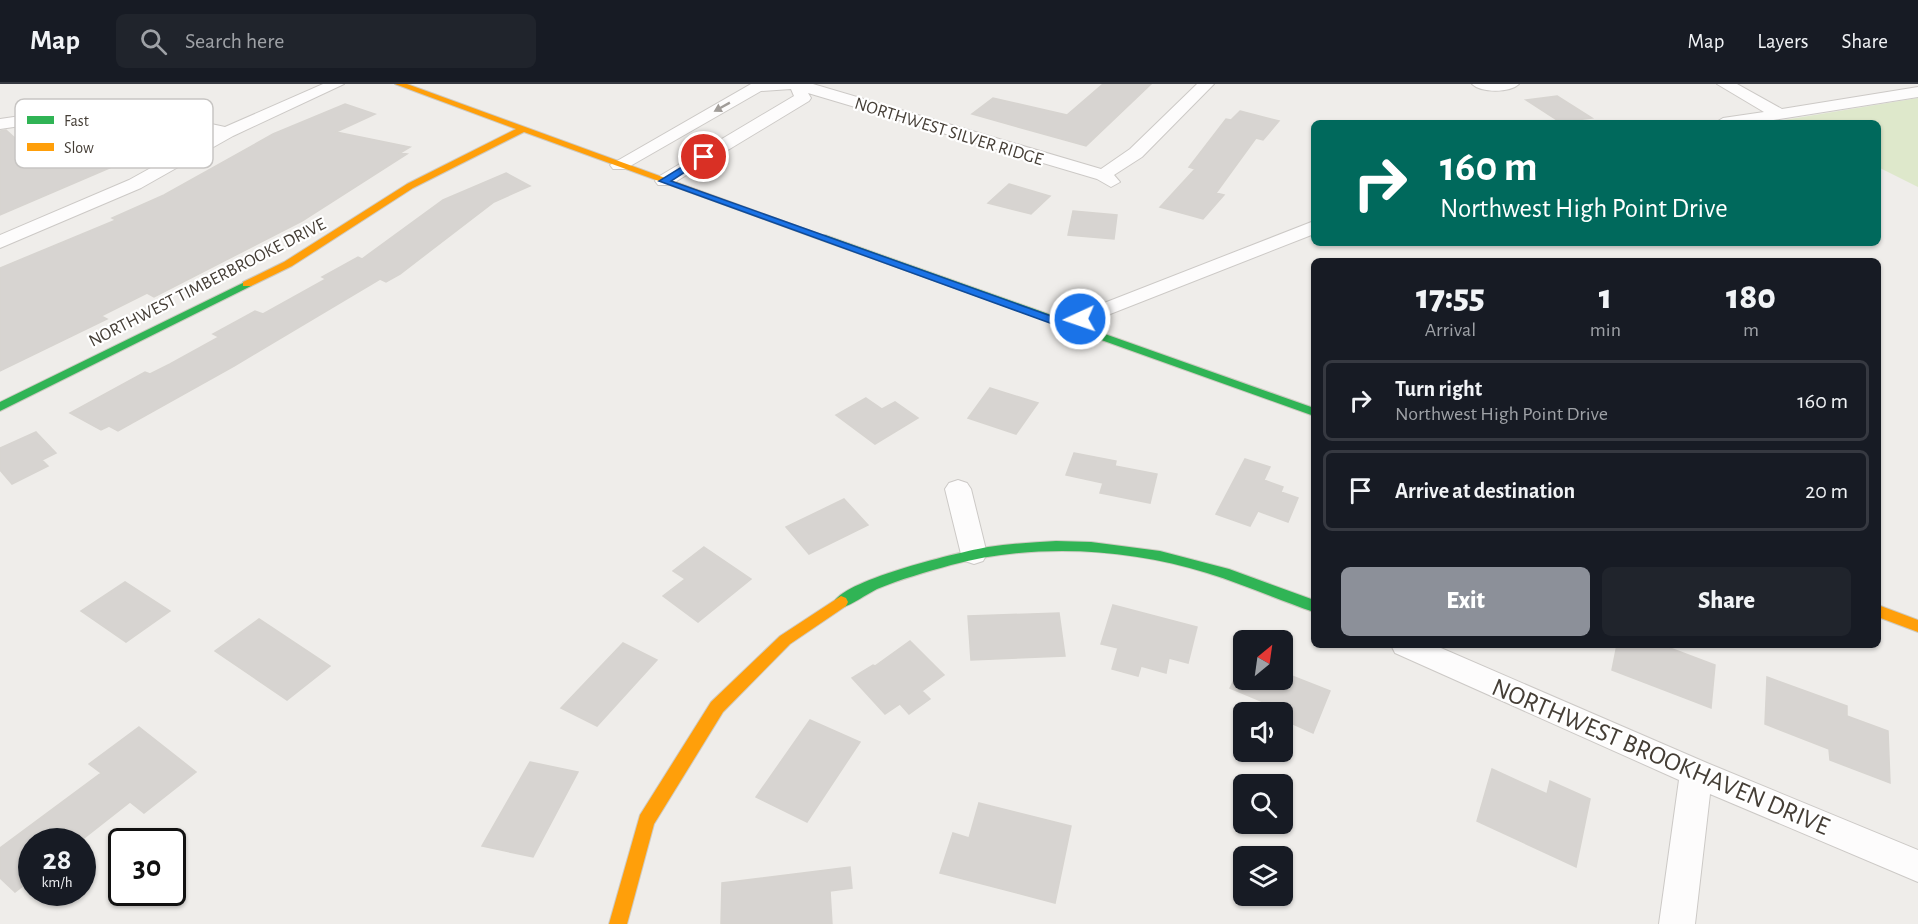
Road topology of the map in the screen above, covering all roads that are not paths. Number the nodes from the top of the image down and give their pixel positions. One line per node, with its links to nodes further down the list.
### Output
1 (336, 84): 15 (street)
2 (399, 84): 14 (main road)
3 (797, 84): 4 (street, NORTHWEST SILVER RIDGE); 17 (street, one-way to 17); 19 (street)
4 (1206, 84)
5 (1480, 84): 6 (street)
6 (1511, 84)
7 (1725, 84): 9 (street)
8 (1918, 92): 9 (street)
9 (1780, 114): 10 (street)
10 (1742, 120)
11 (15, 122): 12 (street)
12 (0, 124)
13 (213, 129): 15 (street)
14 (521, 130): 17 (main road); 23 (main road, NORTHWEST TIMBERBROOKE DRIVE)
15 (227, 132): 16 (street)
16 (213, 140)
17 (619, 165): 19 (main road)
18 (163, 168): 21 (street)
19 (664, 181): 22 (main road)
20 (1311, 228): 22 (street)
21 (0, 242)
22 (1065, 325): 24 (main road)
23 (0, 406)
24 (1311, 411)
25 (958, 489): 26 (street)
26 (974, 554): 27 (main road); 33 (main road)
27 (1311, 605)
28 (1881, 612): 29 (main road)
29 (1918, 626)
30 (1412, 648): 31 (street, NORTHWEST BROOKHAVEN DRIVE)
31 (1696, 773): 32 (street, NORTHWEST BROOKHAVEN DRIVE); 34 (street)
32 (1918, 866)
33 (618, 924)
34 (1677, 924)

